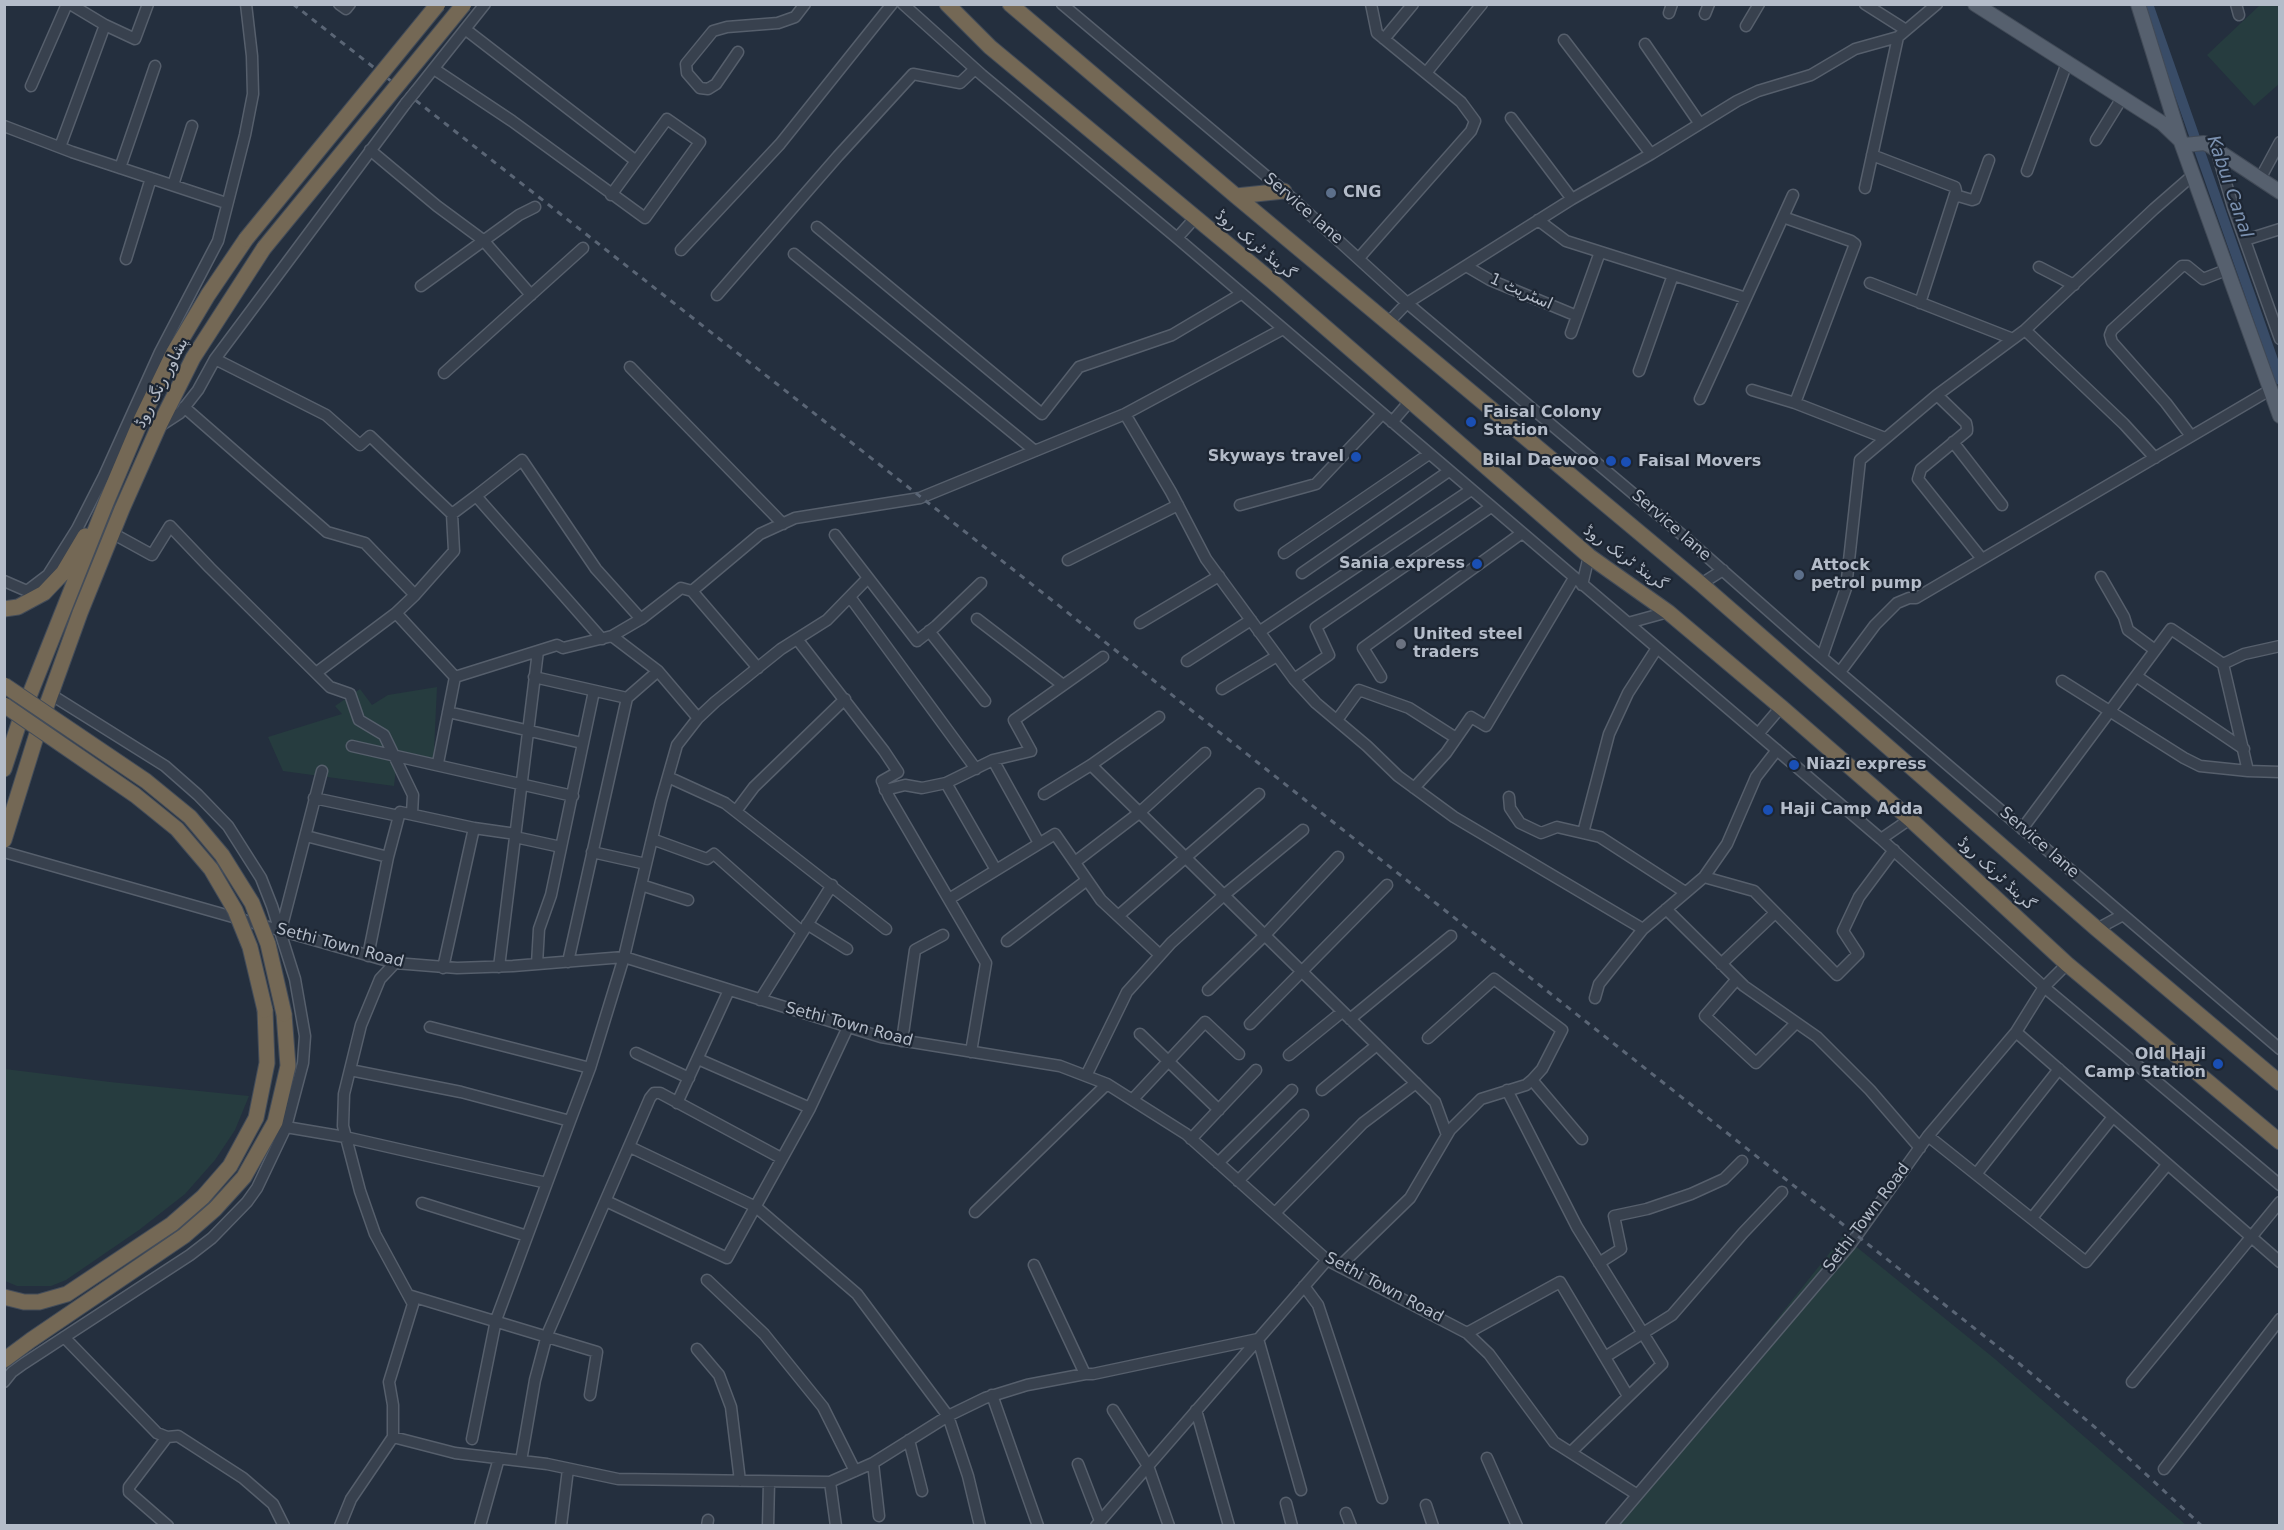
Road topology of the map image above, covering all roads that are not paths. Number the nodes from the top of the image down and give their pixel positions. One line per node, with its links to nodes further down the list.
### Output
1 (69, 4): 24 (street); 38 (street)
2 (148, 4): 24 (street)
3 (246, 4): 68 (street)
4 (339, 4): 5 (street)
5 (350, 4)
6 (438, 4): 128 (highway, پشاور رنگ روڈ, bridge)
7 (464, 4): 120 (highway, پشاور رنگ روڈ, bridge)
8 (485, 4): 26 (street)
9 (805, 4): 32 (street)
10 (892, 4): 79 (street)
11 (903, 4): 36 (street)
12 (938, 4): 31 (highway)
13 (947, 4): 31 (highway, گرینڈ ٹرنک روڈ)
14 (1062, 4): 61 (street, Service lane)
15 (1371, 4): 28 (street)
16 (1413, 4): 28 (street)
17 (1482, 4): 37 (street)
18 (1759, 4): 25 (street)
19 (1865, 4): 27 (street)
20 (1937, 4): 27 (street)
21 (2138, 4): 46 (main road)
22 (1014, 7): 66 (highway, گرینڈ ٹرنک روڈ)
23 (1984, 7): 33 (main road)
24 (105, 26): 48 (street)
25 (1746, 26)
26 (465, 29): 35 (street); 53 (street)
27 (1902, 34): 41 (street); 51 (street)
28 (1384, 39): 37 (street)
29 (1564, 40): 50 (street)
30 (1645, 44): 41 (street)
31 (990, 47): 70 (highway, گرینڈ ٹرنک روڈ)
32 (738, 52)
33 (2067, 63): 39 (main road); 55 (street)
34 (154, 66): 54 (street)
35 (434, 69): 49 (street, bridge); 63 (street)
36 (975, 69): 75 (street); 93 (street)
37 (1426, 73): 82 (street)
38 (31, 86)
39 (2122, 98): 44 (street); 46 (main road)
40 (1511, 118): 67 (street)
41 (1700, 124): 50 (street)
42 (4, 126): 48 (street)
43 (192, 126): 59 (street)
44 (2096, 140)
45 (2280, 142): 58 (street)
46 (2185, 144): 47 (main road); 56 (main road)
47 (2210, 146): 58 (main road); 77 (street)
48 (60, 147): 54 (street)
49 (370, 150): 76 (street); 105 (street)
50 (1651, 154): 67 (street)
51 (1872, 155): 60 (street); 65 (street)
52 (1989, 160): 65 (street)
53 (636, 161): 63 (street); 63 (street)
54 (120, 168): 57 (street)
55 (2027, 171)
56 (2193, 175): 86 (main road); 89 (street)
57 (151, 178): 59 (street); 83 (street)
58 (2260, 179): 62 (main road)
59 (173, 185): 68 (street)
60 (1865, 188)
61 (1284, 191): 66 (highway); 82 (street, Service lane)
62 (2280, 192)
63 (611, 195)
64 (1794, 195): 71 (street)
65 (1954, 195): 96 (street)
66 (1236, 196): 99 (highway, گرینڈ ٹرنک روڈ)
67 (1572, 199): 72 (street)
68 (226, 203): 128 (street)
69 (535, 207): 76 (street)
70 (1195, 218): 75 (street); 113 (highway, گرینڈ ٹرنک روڈ)
71 (1783, 218): 94 (street); 114 (street)
72 (1538, 220): 80 (street); 84 (street)
73 (817, 227): 91 (street)
74 (2280, 229): 77 (street)
75 (1177, 238): 91 (street)
76 (483, 240): 90 (street); 92 (street)
77 (2245, 240): 98 (street)
78 (583, 248): 92 (street)
79 (681, 250)
80 (1600, 252): 87 (street); 97 (street)
81 (794, 254): 124 (street)
82 (1359, 258): 95 (street, Service lane)
83 (126, 259)
84 (1466, 266): 95 (street); 97 (street, اسٹریٹ 1)
85 (2039, 267): 89 (street)
86 (2226, 270): 110 (main road); 121 (street)
87 (1673, 275): 94 (street); 107 (street)
88 (1870, 283): 96 (street)
89 (2074, 285): 101 (street)
90 (421, 286)
91 (1241, 294): 100 (street)
92 (531, 295): 108 (street)
93 (717, 295)
94 (1746, 298): 112 (street)
95 (1407, 303): 99 (street); 145 (street, Service lane)
96 (1920, 303): 103 (street)
97 (1577, 316): 102 (street)
98 (2276, 317): 104 (street)
99 (1388, 323): 153 (highway, گرینڈ ٹرنک روڈ)
100 (1283, 329): 116 (street); 117 (street)
101 (2025, 330): 103 (street); 126 (street)
102 (1571, 333)
103 (2013, 339): 111 (street)
104 (2280, 339)
105 (215, 359): 115 (street); 136 (street)
106 (630, 367): 137 (street)
107 (1639, 371)
108 (444, 373)
109 (1752, 390): 114 (street)
110 (2271, 390): 118 (main road); 121 (street)
111 (1937, 395): 122 (street); 123 (street)
112 (1700, 399)
113 (1410, 401): 119 (street); 142 (highway, گرینڈ ٹرنک روڈ)
114 (1795, 403): 122 (street)
115 (184, 407): 120 (street); 155 (street)
116 (1125, 414): 124 (street); 132 (street)
117 (1383, 414): 119 (street); 134 (street)
118 (2280, 416)
119 (1392, 422): 125 (street)
120 (158, 428): 138 (highway, پشاور رنگ روڈ)
121 (2191, 436): 126 (street)
122 (1885, 438): 175 (street)
123 (1953, 442): 133 (street); 143 (street)
124 (1035, 451): 137 (street)
125 (1430, 454): 127 (street); 141 (street)
126 (2155, 458): 143 (street)
127 (1449, 471): 129 (street); 146 (street)
128 (112, 474): 131 (highway, پشاور رنگ روڈ); 150 (street)
129 (1471, 490): 135 (street); 166 (street)
130 (476, 496): 136 (street); 160 (street); 167 (street)
131 (106, 503): 157 (highway); 215 (highway, پشاور رنگ روڈ)
132 (1178, 504): 144 (street); 147 (street)
133 (2002, 504)
134 (1240, 505)
135 (1491, 507): 139 (street); 186 (street)
136 (452, 514): 155 (street)
137 (783, 524): 154 (street)
138 (112, 533): 181 (street); 192 (highway, پشاور رنگ روڈ)
139 (1522, 533): 151 (street); 185 (street)
140 (835, 535): 148 (street)
141 (1284, 553)
142 (1589, 556): 151 (street); 158 (highway, گرینڈ ٹرنک روڈ)
143 (1982, 559): 180 (street)
144 (1068, 560)
145 (1723, 570): 153 (street); 175 (street, Service lane)
146 (1302, 573)
147 (1219, 576): 162 (street); 163 (street)
148 (868, 578): 156 (street); 165 (street)
149 (2101, 578): 171 (street)
150 (4, 581)
151 (1578, 582): 164 (street); 205 (street)
152 (981, 583): 165 (street)
153 (1701, 584): 271 (highway, گرینڈ ٹرنک روڈ)
154 (692, 591): 160 (street); 178 (street)
155 (415, 595): 159 (street)
156 (850, 597): 168 (street); 216 (street)
157 (4, 609)
158 (1668, 612): 164 (street); 197 (highway, گرینڈ ٹرنک روڈ)
159 (396, 613): 181 (street); 183 (street)
160 (641, 619): 167 (street)
161 (977, 619): 189 (street)
162 (1251, 620): 166 (street); 176 (street)
163 (1140, 623)
164 (1628, 623): 170 (street)
165 (929, 630): 195 (street)
166 (1259, 632): 173 (street)
167 (607, 637): 172 (street); 179 (street)
168 (797, 639): 178 (street); 194 (street)
169 (2280, 646): 177 (street)
170 (1657, 648): 204 (street); 238 (street)
171 (2155, 650): 177 (street); 182 (street)
172 (538, 651): 183 (street); 184 (street)
173 (1277, 656): 186 (street); 190 (street)
174 (1103, 657): 189 (street)
175 (1822, 657): 180 (street, Service lane)
176 (1187, 661)
177 (2223, 664): 208 (street)
178 (758, 668): 201 (street)
179 (658, 671): 193 (street); 201 (street)
180 (1840, 672): 236 (street, Service lane)
181 (316, 673): 211 (street)
182 (2136, 676): 198 (street); 208 (street)
183 (454, 677): 199 (street)
184 (534, 677): 191 (street); 203 (street)
185 (1381, 677)
186 (1294, 680): 202 (street)
187 (2062, 681): 198 (street)
188 (4, 685): 377 (highway, bridge)
189 (1063, 685): 212 (street)
190 (1222, 689)
191 (594, 691): 193 (street); 206 (street)
192 (51, 694): 243 (highway, پشاور رنگ روڈ); 272 (street)
193 (627, 698): 248 (street)
194 (845, 699): 224 (street); 230 (street)
195 (985, 701)
196 (4, 705): 367 (highway, bridge)
197 (1782, 707): 204 (street); 234 (highway, گرینڈ ٹرنک روڈ)
198 (2112, 711): 218 (street); 236 (street)
199 (448, 712): 203 (street); 213 (street)
200 (1159, 717): 214 (street)
201 (698, 718): 220 (street)
202 (1337, 720): 205 (street); 223 (street)
203 (527, 731): 206 (street); 221 (street)
204 (1758, 734): 209 (street)
205 (1456, 738): 223 (street)
206 (582, 743): 227 (street)
207 (352, 746): 211 (street)
208 (2244, 749): 218 (street)
209 (1777, 750): 242 (street); 255 (street)
210 (1205, 753): 231 (street)
211 (393, 754): 213 (street); 232 (street)
212 (993, 760): 216 (street); 244 (street)
213 (438, 764): 221 (street)
214 (1091, 765): 225 (street); 231 (street)
215 (4, 769)
216 (976, 769): 222 (street)
217 (322, 771): 229 (street)
218 (2248, 771): 219 (street)
219 (2280, 772)
220 (668, 777): 230 (street); 241 (street)
221 (521, 783): 227 (street); 239 (street)
222 (946, 783): 224 (street); 254 (street)
223 (1414, 788): 270 (street)
224 (885, 790): 262 (street)
225 (1044, 794)
226 (1259, 794): 251 (street)
227 (573, 796): 245 (street)
228 (1509, 797): 238 (street)
229 (314, 798): 233 (street); 240 (street)
230 (735, 811): 258 (street)
231 (1139, 813): 251 (street); 252 (street)
232 (412, 814): 233 (street); 235 (street)
233 (399, 816): 250 (street)
234 (1910, 819): 242 (street); 285 (highway, گرینڈ ٹرنک روڈ)
235 (474, 828): 239 (street); 287 (street)
236 (2022, 829): 266 (street, Service lane)
237 (1303, 830): 261 (street)
238 (1583, 833): 260 (street)
239 (515, 835): 245 (street); 286 (street)
240 (306, 836): 250 (street); 272 (street)
241 (652, 839): 253 (street); 268 (street)
242 (1881, 839): 246 (street)
243 (4, 840)
244 (1039, 843): 252 (street); 254 (street)
245 (561, 847): 283 (street)
246 (1894, 850): 265 (street); 290 (street)
247 (4, 852): 272 (street, Sethi Town Road)
248 (592, 852): 253 (street); 281 (street)
249 (1338, 856): 274 (street)
250 (388, 857): 279 (street)
251 (1186, 859): 261 (street); 267 (street)
252 (1075, 862): 256 (street)
253 (646, 864): 257 (street)
254 (996, 870): 262 (street)
255 (1704, 877): 260 (street); 265 (street)
256 (1087, 880): 267 (street); 276 (street)
257 (642, 885): 263 (street); 280 (street)
258 (832, 885): 268 (street); 269 (street)
259 (1387, 885): 288 (street)
260 (1685, 892): 264 (street)
261 (1224, 896): 274 (street); 278 (street)
262 (949, 899): 306 (street)
263 (688, 900)
264 (1666, 909): 270 (street); 284 (street)
265 (1775, 913): 284 (street)
266 (2123, 915): 271 (street); 305 (street, Service lane)
267 (1118, 916): 278 (street)
268 (805, 928): 277 (street); 294 (street)
269 (886, 929)
270 (1643, 929): 293 (street)
271 (2097, 929): 320 (highway, گرینڈ ٹرنک روڈ)
272 (281, 930): 279 (street, Sethi Town Road); 332 (street)
273 (943, 934): 303 (street)
274 (1264, 936): 288 (street); 292 (street)
275 (1451, 936): 295 (street)
276 (1007, 941)
277 (847, 949)
278 (1160, 955): 316 (street)
279 (368, 956): 282 (street, Sethi Town Road)
280 (624, 957): 281 (street, Sethi Town Road); 291 (street, Sethi Town Road); 312 (street)
281 (568, 962): 283 (street, Sethi Town Road)
282 (395, 963): 287 (street, Sethi Town Road); 314 (street)
283 (537, 964): 286 (street, Sethi Town Road)
284 (1721, 964): 289 (street)
285 (2067, 964): 290 (street, Sethi Town Road); 338 (highway, گرینڈ ٹرنک روڈ)
286 (499, 967): 287 (street, Sethi Town Road)
287 (443, 968)
288 (1302, 971): 295 (street); 297 (street)
289 (1737, 979): 296 (street); 296 (street)
290 (2044, 987): 300 (street, Sethi Town Road); 348 (street)
291 (729, 990): 294 (street, Sethi Town Road); 310 (street)
292 (1208, 990)
293 (1595, 998)
294 (760, 1000): 298 (street, Sethi Town Road)
295 (1346, 1016): 304 (street); 309 (street)
296 (1796, 1023): 340 (street)
297 (1250, 1024)
298 (848, 1027): 303 (street, Sethi Town Road); 327 (street)
299 (430, 1028): 312 (street)
300 (2016, 1032): 313 (street); 334 (street, Sethi Town Road)
301 (1140, 1034): 311 (street)
302 (1428, 1038): 318 (street)
303 (902, 1041): 306 (street, Sethi Town Road)
304 (1377, 1045): 319 (street); 323 (street)
305 (2280, 1049)
306 (971, 1052): 316 (street, Sethi Town Road)
307 (636, 1053): 317 (street)
308 (1239, 1054): 311 (street)
309 (1289, 1055)
310 (698, 1059): 317 (street); 327 (street)
311 (1168, 1062): 325 (street); 328 (street)
312 (590, 1068): 331 (street)
313 (2059, 1069): 330 (street); 345 (street)
314 (350, 1070): 331 (street); 335 (street)
315 (1256, 1070): 328 (street)
316 (1086, 1076): 321 (street, Sethi Town Road)
317 (689, 1078): 326 (street)
318 (1532, 1080): 324 (street); 337 (street)
319 (1416, 1083): 333 (street); 355 (street)
320 (2280, 1083)
321 (1107, 1084): 325 (street, Sethi Town Road); 354 (street)
322 (1292, 1090): 343 (street)
323 (1322, 1090)
324 (1507, 1090): 333 (street); 361 (street)
325 (1133, 1099): 336 (street, Sethi Town Road)
326 (677, 1103): 339 (street); 341 (street)
327 (810, 1108): 341 (street)
328 (1219, 1110): 336 (street)
329 (1303, 1115): 346 (street)
330 (2112, 1118): 344 (street); 356 (street)
331 (570, 1121): 347 (street)
332 (286, 1127): 335 (street); 373 (street)
333 (1447, 1135): 363 (street)
334 (1928, 1136): 340 (street, Sethi Town Road); 345 (street)
335 (345, 1137): 347 (street); 366 (street)
336 (1191, 1139): 343 (street, Sethi Town Road)
337 (1582, 1139)
338 (2280, 1142)
339 (630, 1147): 350 (street); 353 (street)
340 (1920, 1148): 406 (street, Sethi Town Road)
341 (781, 1158): 353 (street)
342 (1742, 1161): 361 (street)
343 (1218, 1163): 346 (street, Sethi Town Road)
344 (2167, 1165): 356 (street); 358 (street)
345 (1977, 1173): 356 (street)
346 (1239, 1181): 355 (street, Sethi Town Road)
347 (547, 1183): 357 (street)
348 (2280, 1185)
349 (1782, 1192): 372 (street)
350 (606, 1201): 353 (street); 371 (street)
351 (2280, 1202): 358 (street)
352 (422, 1203): 357 (street)
353 (756, 1207): 386 (street)
354 (975, 1212)
355 (1275, 1214): 359 (street, Sethi Town Road)
356 (2032, 1218)
357 (527, 1236): 369 (street)
358 (2250, 1237): 360 (street); 380 (street)
359 (1327, 1260): 363 (street, Sethi Town Road); 365 (street)
360 (2280, 1262)
361 (1599, 1263): 372 (street)
362 (1034, 1265): 378 (street)
363 (1340, 1266): 370 (street, Sethi Town Road)
364 (707, 1280): 400 (street)
365 (1304, 1286): 374 (street); 407 (street)
366 (408, 1295): 369 (street); 388 (street)
367 (4, 1296)
368 (2280, 1319): 399 (street)
369 (496, 1320): 371 (street); 389 (street)
370 (1467, 1333): 376 (street); 391 (street, Sethi Town Road)
371 (547, 1335): 381 (street); 394 (street)
372 (1644, 1335): 376 (street); 383 (street)
373 (64, 1337): 379 (street); 387 (street)
374 (1258, 1339): 378 (street); 385 (street); 404 (street)
375 (697, 1349): 401 (street)
376 (1605, 1357): 383 (street)
377 (4, 1360)
378 (1085, 1374): 382 (street)
379 (4, 1382)
380 (2132, 1382)
381 (590, 1395)
382 (992, 1395): 386 (street); 421 (street)
383 (1628, 1396): 391 (street)
384 (1113, 1410): 397 (street)
385 (1196, 1410): 397 (street); 423 (street)
386 (948, 1416): 390 (street); 420 (street)
387 (167, 1437): 413 (street); 414 (street)
388 (393, 1437): 392 (street); 415 (street)
389 (472, 1439)
390 (909, 1440): 395 (street); 405 (street)
391 (1571, 1452): 406 (street, Sethi Town Road)
392 (499, 1458): 394 (street); 416 (street)
393 (1486, 1458): 427 (street)
394 (521, 1461): 398 (street)
395 (873, 1463): 400 (street); 411 (street)
396 (1078, 1464): 412 (street)
397 (1148, 1466): 412 (street); 422 (street)
398 (568, 1469): 401 (street); 417 (street)
399 (2164, 1469)
400 (855, 1471): 403 (street)
401 (740, 1481): 402 (street)
402 (769, 1482): 403 (street); 418 (street)
403 (830, 1482): 419 (street)
404 (1301, 1490)
405 (922, 1491)
406 (1636, 1494): 428 (street, Sethi Town Road)
407 (1382, 1498)
408 (1286, 1503): 424 (street)
409 (1426, 1505): 426 (street)
410 (1346, 1513): 425 (street)
411 (879, 1516)
412 (1098, 1523)
413 (168, 1526)
414 (284, 1526)
415 (340, 1526)
416 (480, 1526)
417 (561, 1526)
418 (768, 1526)
419 (836, 1526)
420 (980, 1526)
421 (1038, 1526)
422 (1169, 1526)
423 (1229, 1526)
424 (1292, 1526)
425 (1351, 1526)
426 (1433, 1526)
427 (1517, 1526)
428 (1611, 1526)

